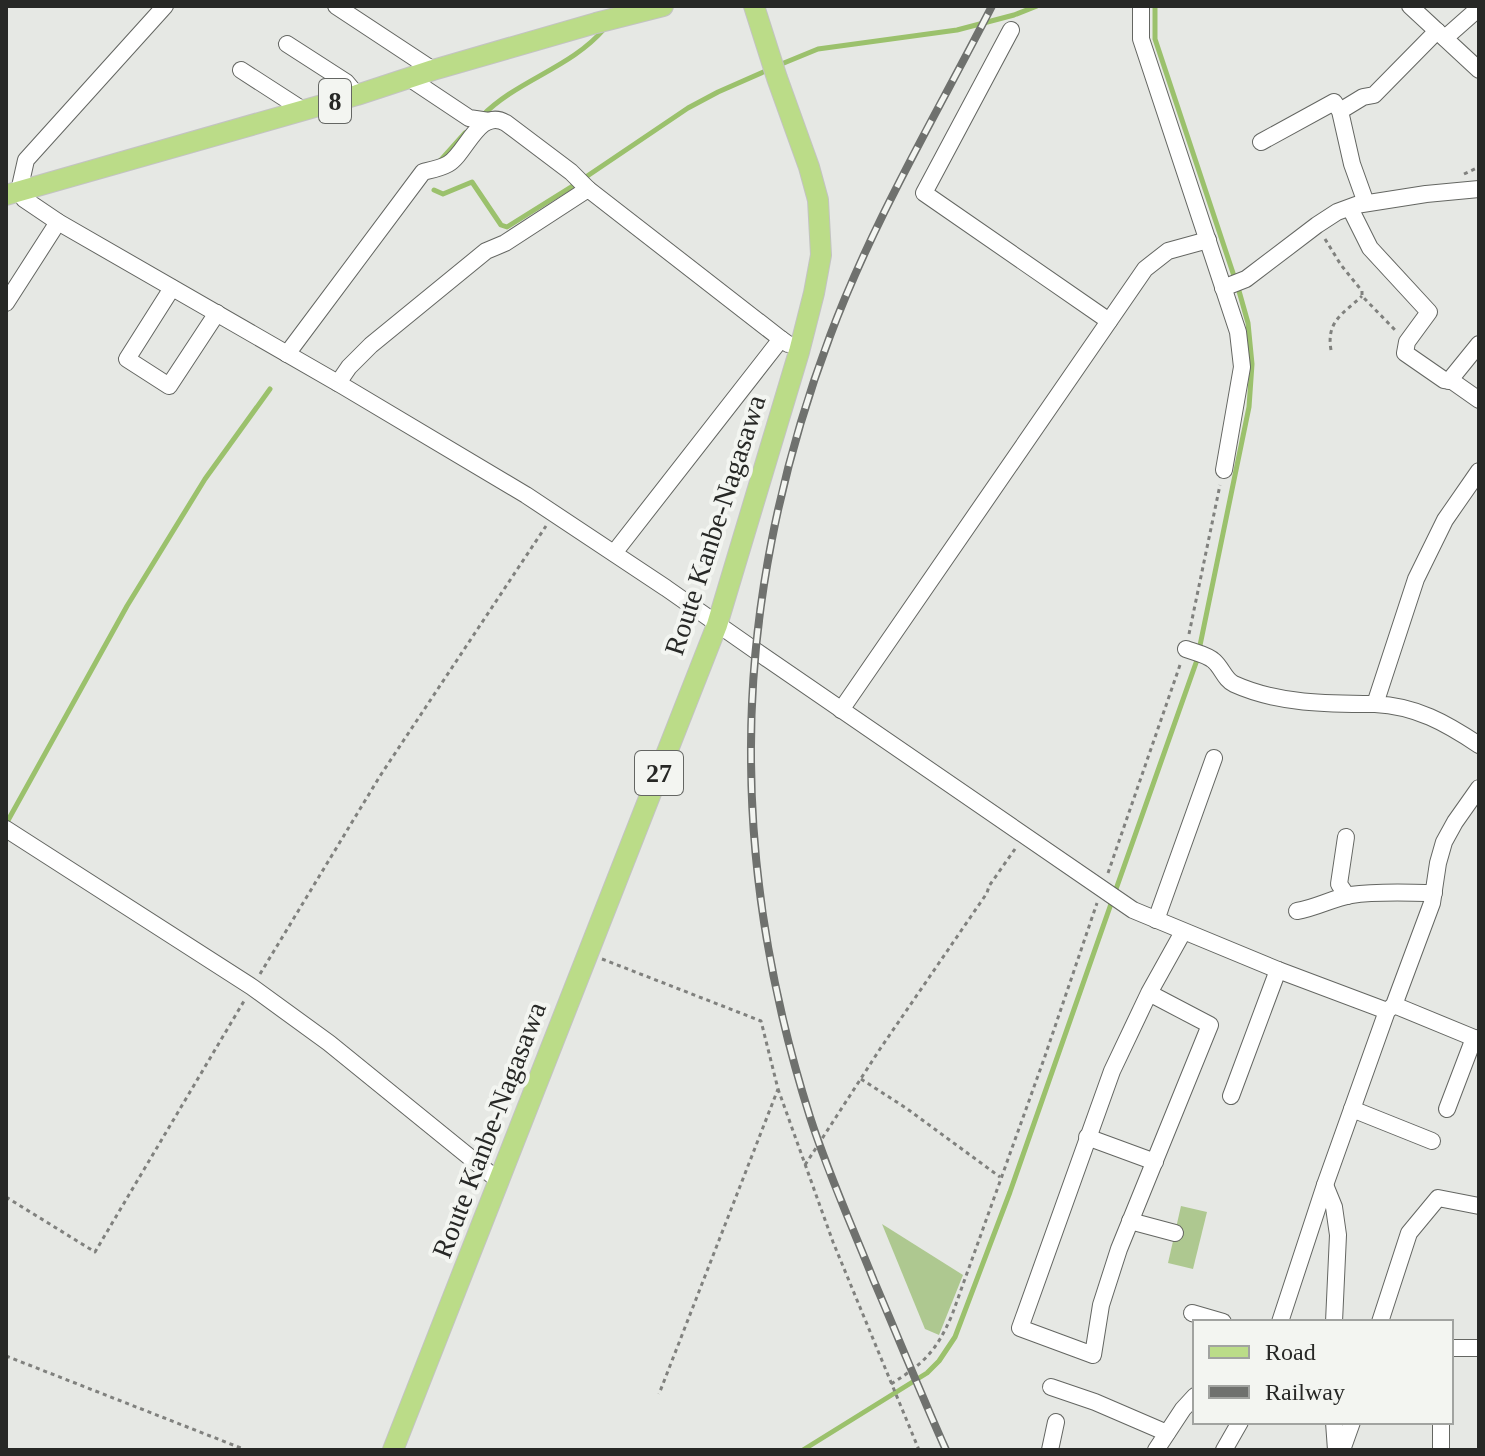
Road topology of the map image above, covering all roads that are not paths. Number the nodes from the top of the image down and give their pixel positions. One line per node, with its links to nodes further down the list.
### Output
1 (165, 6): 23 (street)
2 (336, 6): 13 (street)
3 (663, 6): 8 (main road, 8)
4 (754, 6): 34 (main road, Route Kanbe-Nagasawa / 27)
5 (1141, 6): 26 (street)
6 (1410, 6): 10 (street)
7 (1479, 8): 10 (street)
8 (594, 14): 13 (main road, 8)
9 (1011, 30): 31 (street)
10 (1441, 35): 14 (street); 18 (street)
11 (287, 44): 16 (street)
12 (241, 70): 17 (street)
13 (433, 70): 15 (main road, 8)
14 (1479, 70)
15 (409, 78): 16 (main road, 8); 19 (street)
16 (357, 95): 17 (main road, 8)
17 (303, 110): 23 (main road, 8)
18 (1340, 111): 20 (street); 24 (street)
19 (488, 121): 21 (street); 35 (street)
20 (1261, 142)
21 (583, 184): 32 (street); 37 (street)
22 (1479, 189): 24 (street)
23 (12, 193): 25 (street)
24 (1358, 206): 27 (street); 36 (street)
25 (58, 222): 28 (street); 29 (street)
26 (1208, 240): 27 (street); 31 (street)
27 (1225, 287): 39 (street)
28 (172, 288): 30 (street); 30 (street)
29 (6, 303)
30 (217, 313): 35 (street)
31 (1109, 321): 45 (street)
32 (781, 339): 34 (street); 41 (street)
33 (1479, 344): 36 (street)
34 (799, 352): 42 (main road, Route Kanbe-Nagasawa / 27)
35 (287, 354): 37 (street)
36 (1449, 381): 38 (street)
37 (338, 383): 41 (street)
38 (1479, 400)
39 (1224, 470)
40 (1479, 471): 44 (street)
41 (614, 553): 42 (street)
42 (717, 625): 45 (street); 66 (main road, Route Kanbe-Nagasawa / 27)
43 (1186, 649): 44 (street)
44 (1375, 704): 46 (street)
45 (841, 710): 54 (street)
46 (1479, 745)
47 (1214, 758): 54 (street)
48 (1479, 788): 51 (street)
49 (7, 830): 66 (street)
50 (1346, 837): 52 (street)
51 (1434, 893): 52 (street); 58 (street)
52 (1347, 896): 53 (street)
53 (1297, 911)
54 (1156, 920): 55 (street)
55 (1183, 932): 56 (street); 57 (street)
56 (1278, 970): 58 (street); 60 (street)
57 (1149, 993): 63 (street); 65 (street)
58 (1390, 1008): 59 (street); 61 (street)
59 (1477, 1039): 62 (street)
60 (1231, 1096)
61 (1352, 1109): 64 (street); 67 (street)
62 (1447, 1109)
63 (1087, 1137): 65 (street); 69 (street)
64 (1432, 1141)
65 (1155, 1162): 69 (street)
66 (499, 1181): 86 (main road, Route Kanbe-Nagasawa / 27)
67 (1325, 1185): 73 (street); 74 (street)
68 (1479, 1206): 75 (street)
69 (1130, 1221): 70 (street)
70 (1175, 1233)
71 (1192, 1313): 72 (street)
72 (1216, 1320)
73 (1281, 1320)
74 (1334, 1320)
75 (1381, 1320)
76 (1453, 1348): 77 (street)
77 (1479, 1348)
78 (1051, 1387): 85 (street)
79 (1193, 1398): 85 (street)
80 (1056, 1422): 87 (street)
81 (1239, 1424): 89 (street)
82 (1334, 1424): 90 (street)
83 (1351, 1424): 91 (street)
84 (1441, 1424): 92 (street)
85 (1167, 1433): 88 (street)
86 (393, 1450)
87 (1050, 1450)
88 (1156, 1450)
89 (1224, 1450)
90 (1336, 1450)
91 (1342, 1450)
92 (1441, 1450)

